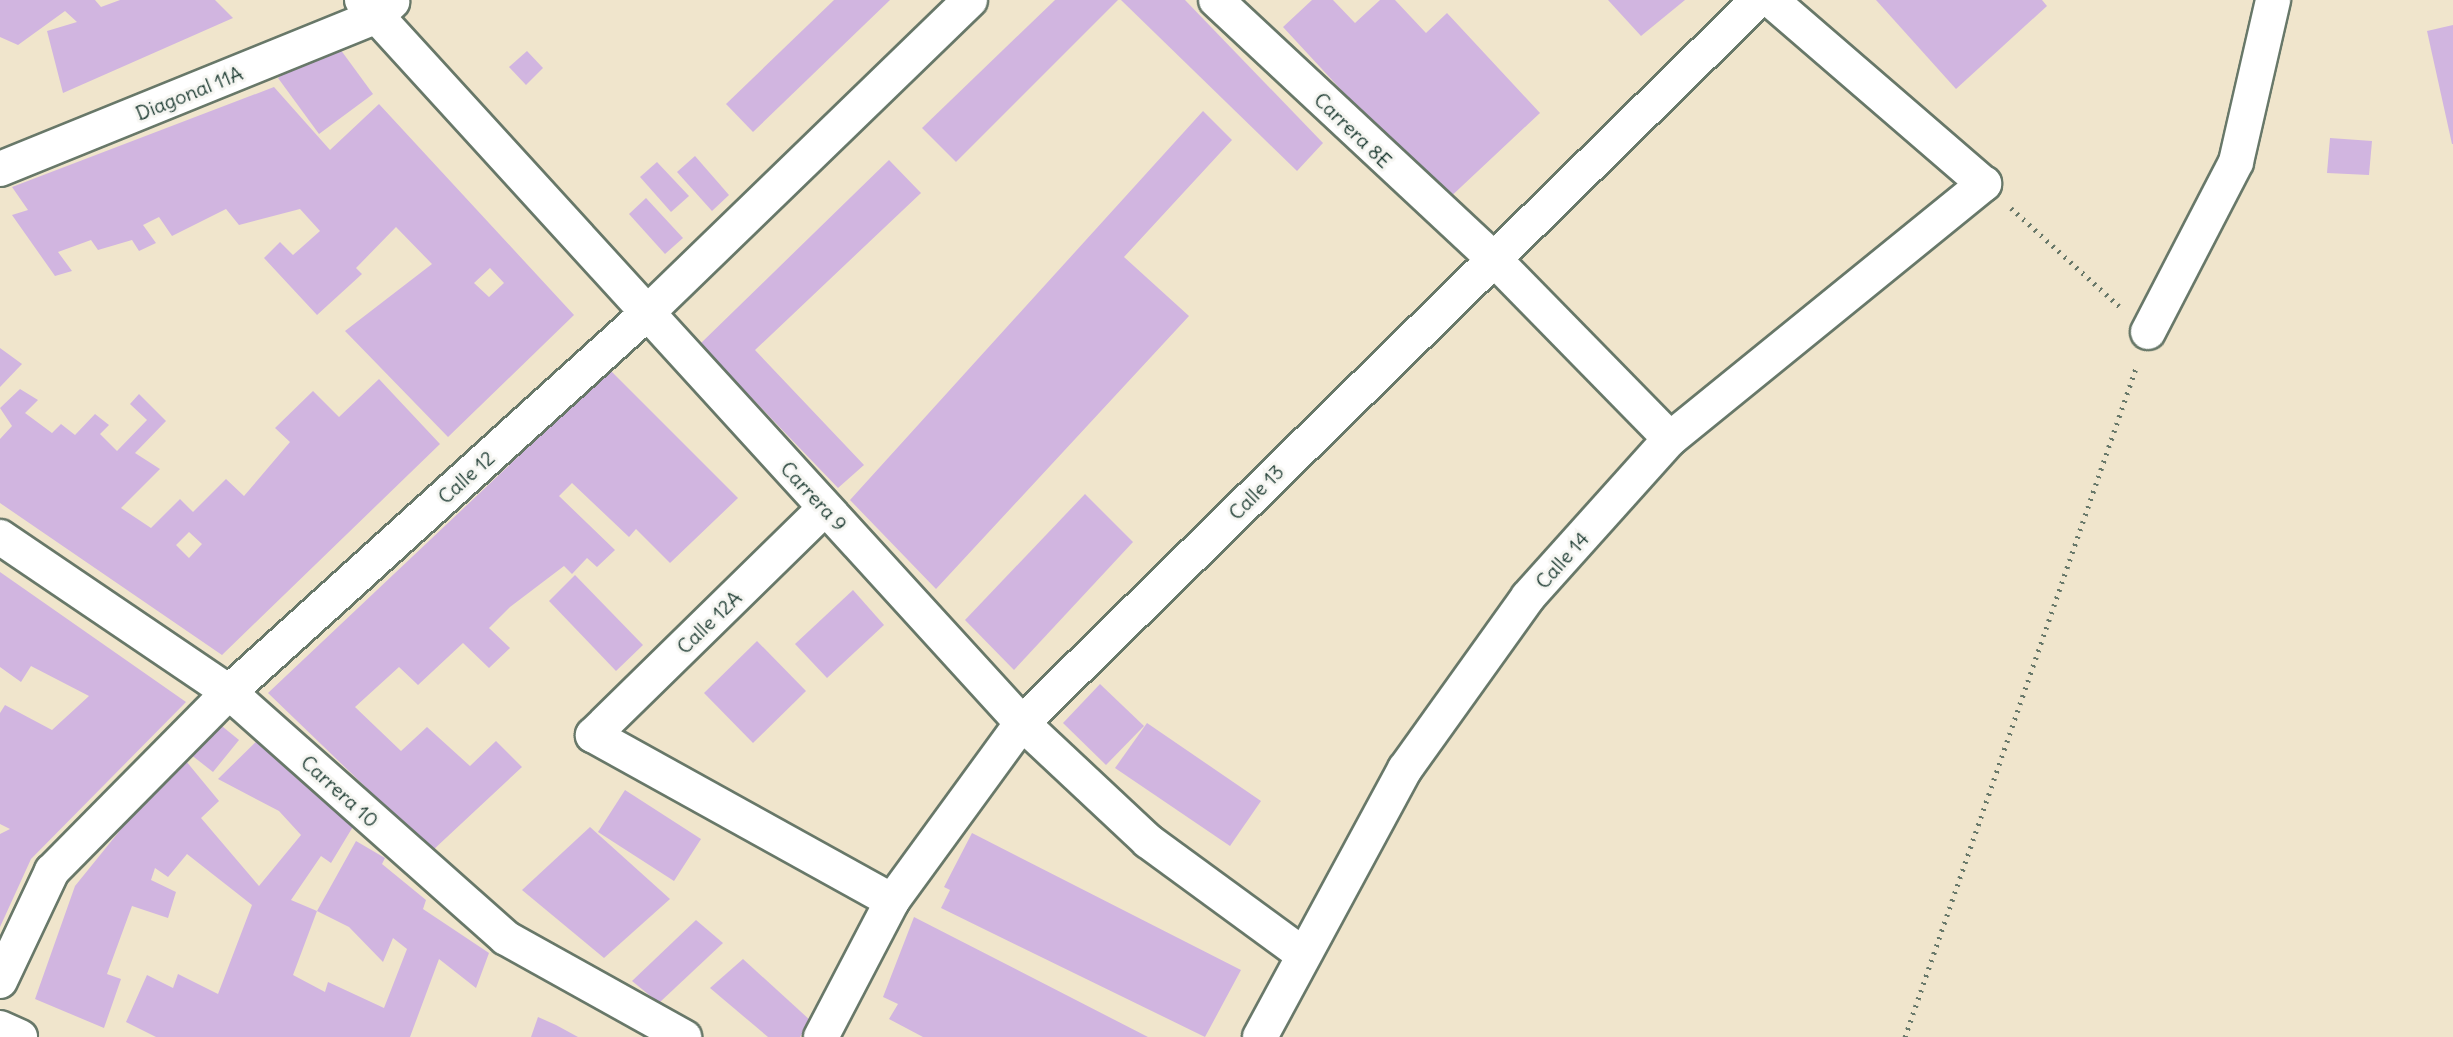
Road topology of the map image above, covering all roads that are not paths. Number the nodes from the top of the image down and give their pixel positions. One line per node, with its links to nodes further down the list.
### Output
1 (970, 0): 9 (street, Calle 12)
2 (1216, 0): 8 (street, Carrera 8E)
3 (1758, 0): 8 (street, Calle 13)
4 (1771, 0): 11 (street, Calle 14)
5 (2273, 0): 10 (street)
6 (378, 5): 7 (street, Diagonal 11A); 9 (street, Carrera 9)
7 (0, 169)
8 (1493, 258): 11 (street, Carrera 8E); 15 (street, Calle 13)
9 (644, 316): 12 (street, Carrera 9); 14 (street, Calle 12)
10 (2148, 332)
11 (1670, 439): 17 (street, Calle 14)
12 (825, 508): 15 (street, Carrera 9); 16 (street, Calle 12A)
13 (0, 537): 14 (street, Carrera 10)
14 (229, 692): 18 (street, Calle 12); 21 (street, Carrera 10)
15 (1022, 723): 16 (street, Calle 13); 17 (street, Carrera 9)
16 (892, 901): 22 (street, Calle 13)
17 (1301, 953): 23 (street, Calle 14)
18 (0, 981)
19 (0, 1028): 20 (street)
20 (20, 1037)
21 (684, 1037)
22 (821, 1037)
23 (1260, 1037)

